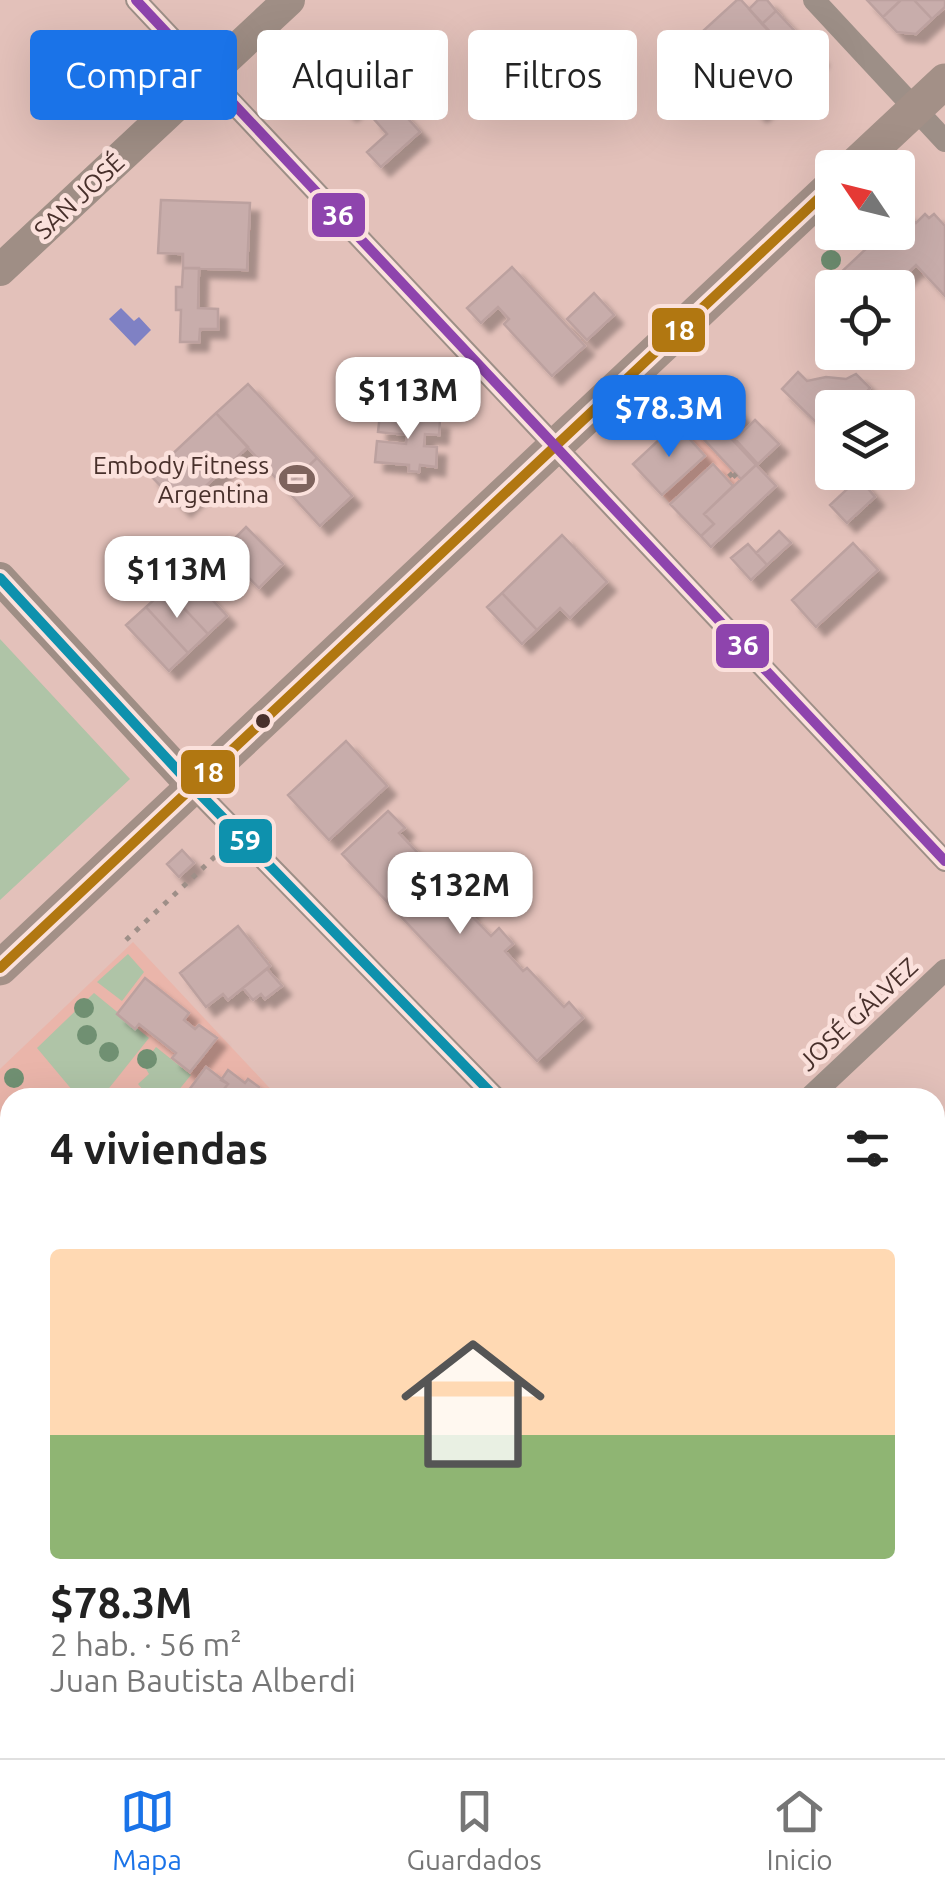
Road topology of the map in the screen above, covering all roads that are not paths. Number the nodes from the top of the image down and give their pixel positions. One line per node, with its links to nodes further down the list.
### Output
1 (136, 0): 4 (street)
2 (288, 0): 5 (street, SAN JOSÉ)
3 (814, 0): 8 (street)
4 (164, 30)
5 (237, 48)
6 (945, 81): 8 (main road)
7 (237, 108): 14 (street)
8 (915, 109): 10 (street); 11 (main road)
9 (160, 120): 13 (street, SAN JOSÉ)
10 (945, 142)
11 (871, 150)
12 (815, 202): 14 (main road)
13 (0, 270)
14 (554, 448): 16 (main road); 17 (street)
15 (0, 578): 16 (street)
16 (194, 788): 18 (main road); 20 (street)
17 (945, 861)
18 (0, 968)
19 (945, 970): 21 (street, JOSÉ GÁLVEZ)
20 (486, 1088)
21 (820, 1088)

